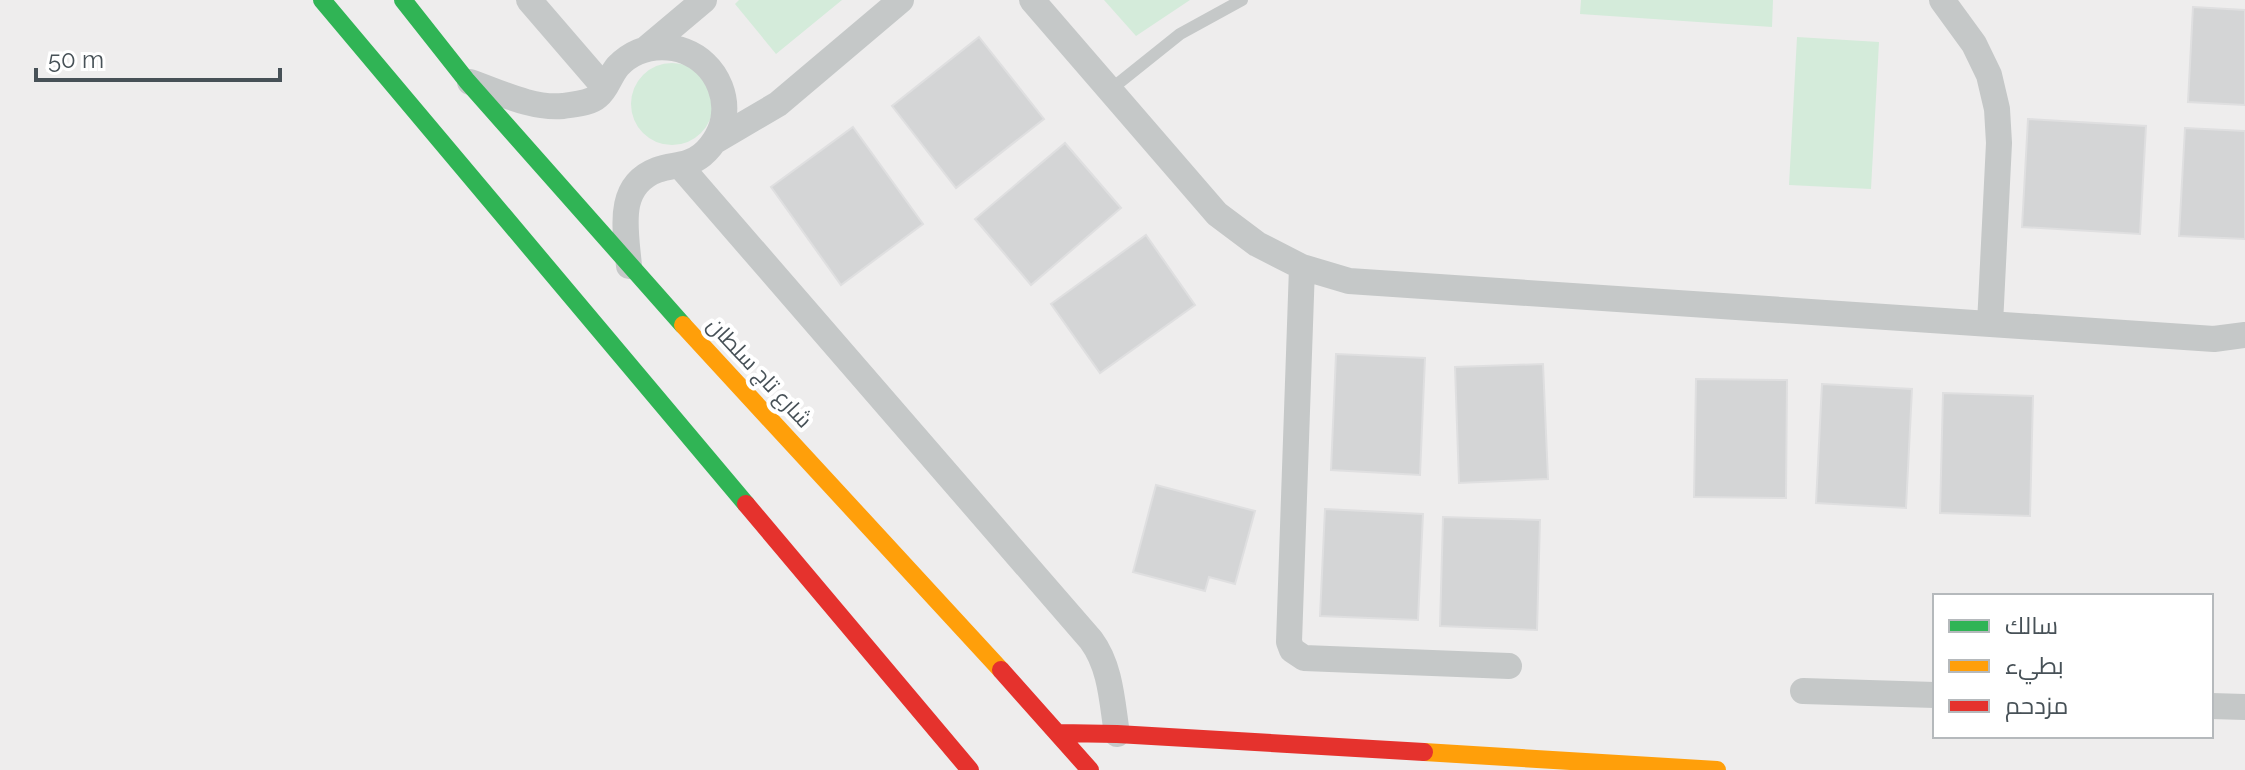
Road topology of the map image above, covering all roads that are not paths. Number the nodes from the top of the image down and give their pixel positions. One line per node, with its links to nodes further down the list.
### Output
1 (322, 0): 26 (main road)
2 (403, 0): 10 (main road, شارع تاج سلطان)
3 (529, 0): 11 (street)
4 (704, 0): 9 (street)
5 (901, 0): 13 (street)
6 (1032, 0): 12 (street)
7 (1242, 0): 12 (lane)
8 (1942, 0): 17 (street)
9 (647, 48): 11 (street); 13 (street)
10 (467, 81): 11 (street); 15 (main road, شارع تاج سلطان)
11 (604, 87)
12 (1109, 91): 16 (street)
13 (715, 141): 14 (street)
14 (681, 167): 15 (street); 25 (street)
15 (629, 266): 24 (main road, شارع تاج سلطان)
16 (1302, 267): 17 (street); 19 (street)
17 (1990, 324): 18 (street)
18 (2245, 335)
19 (1509, 666)
20 (1803, 691): 21 (street)
21 (1933, 695)
22 (2213, 706): 23 (street)
23 (2245, 707)
24 (1059, 733): 25 (main road); 27 (main road, شارع تاج سلطان)
25 (1117, 734): 28 (main road)
26 (970, 770)
27 (1090, 770)
28 (1717, 770)

